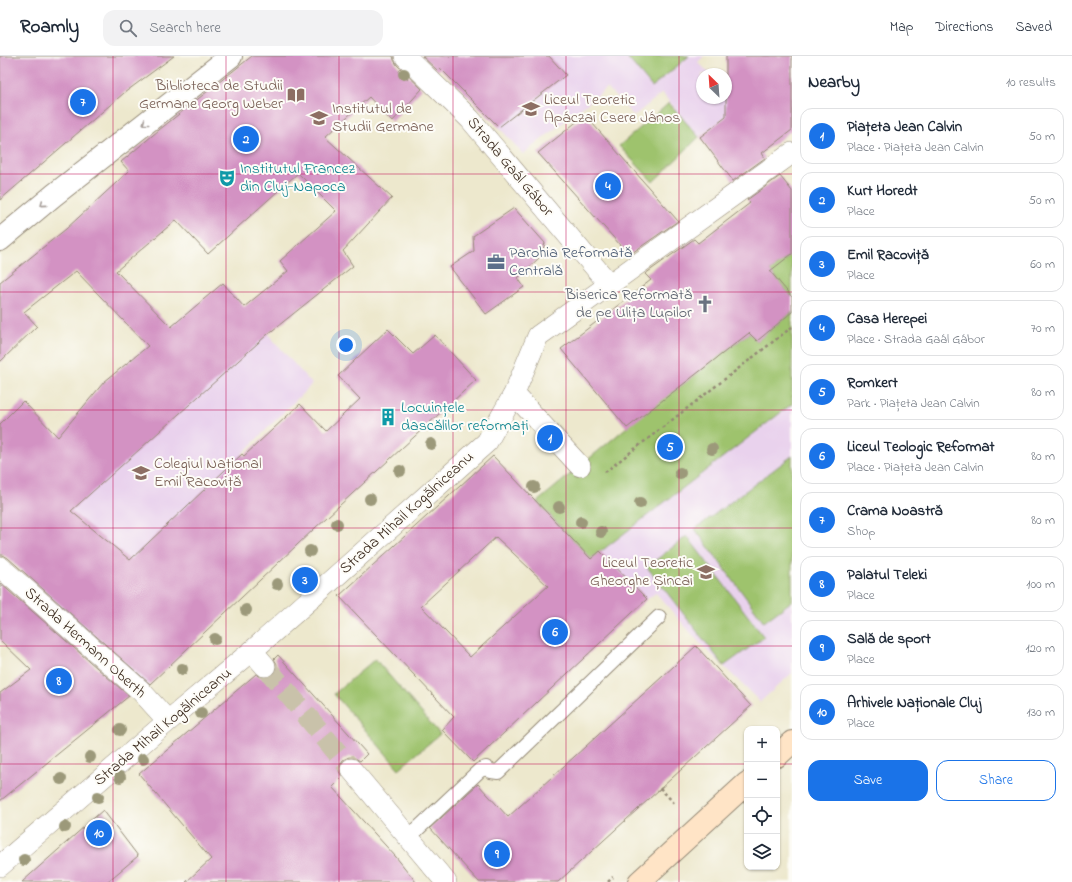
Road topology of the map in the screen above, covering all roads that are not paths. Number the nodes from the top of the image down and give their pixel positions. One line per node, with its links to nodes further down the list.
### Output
1 (231, 56): 4 (street, one-way to 4)
2 (405, 56): 5 (street, Strada Gaál Gábor)
3 (792, 153): 5 (street, Strada Mihail Kogălniceanu)
4 (0, 240)
5 (609, 284): 6 (street, Strada Mihail Kogălniceanu)
6 (514, 394): 7 (street); 10 (street, Strada Mihail Kogălniceanu)
7 (580, 466)
8 (0, 567): 10 (street, Strada Hermann Oberth)
9 (659, 617): 15 (lane)
10 (168, 722): 16 (street, Strada Mihail Kogălniceanu)
11 (792, 742): 12 (main road)
12 (780, 753)
13 (351, 769): 15 (street)
14 (744, 786): 18 (main road)
15 (409, 837): 17 (street)
16 (0, 866)
17 (446, 882)
18 (638, 882)

